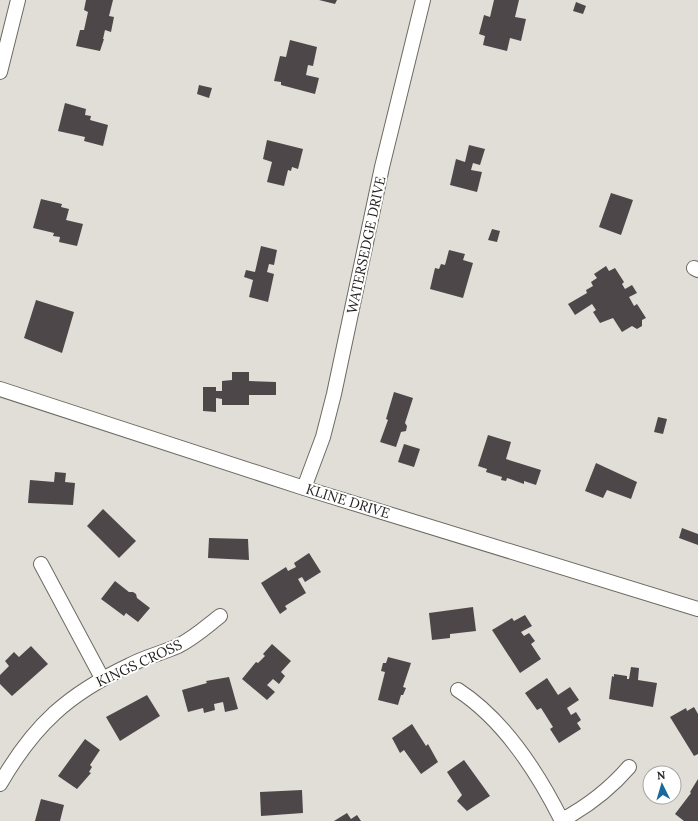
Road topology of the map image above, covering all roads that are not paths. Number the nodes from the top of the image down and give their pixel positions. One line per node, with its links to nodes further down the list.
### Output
1 (18, 0): 3 (street)
2 (423, 0): 5 (street, WATERSEDGE DRIVE)
3 (0, 72)
4 (0, 389): 5 (street, KLINE DRIVE)
5 (304, 488): 7 (street, KLINE DRIVE)
6 (42, 564): 9 (street)
7 (698, 609)
8 (220, 616): 9 (street, KINGS CROSS)
9 (102, 678): 12 (street, KINGS CROSS)
10 (458, 690): 13 (street)
11 (629, 767): 13 (street)
12 (0, 784)
13 (562, 821)

